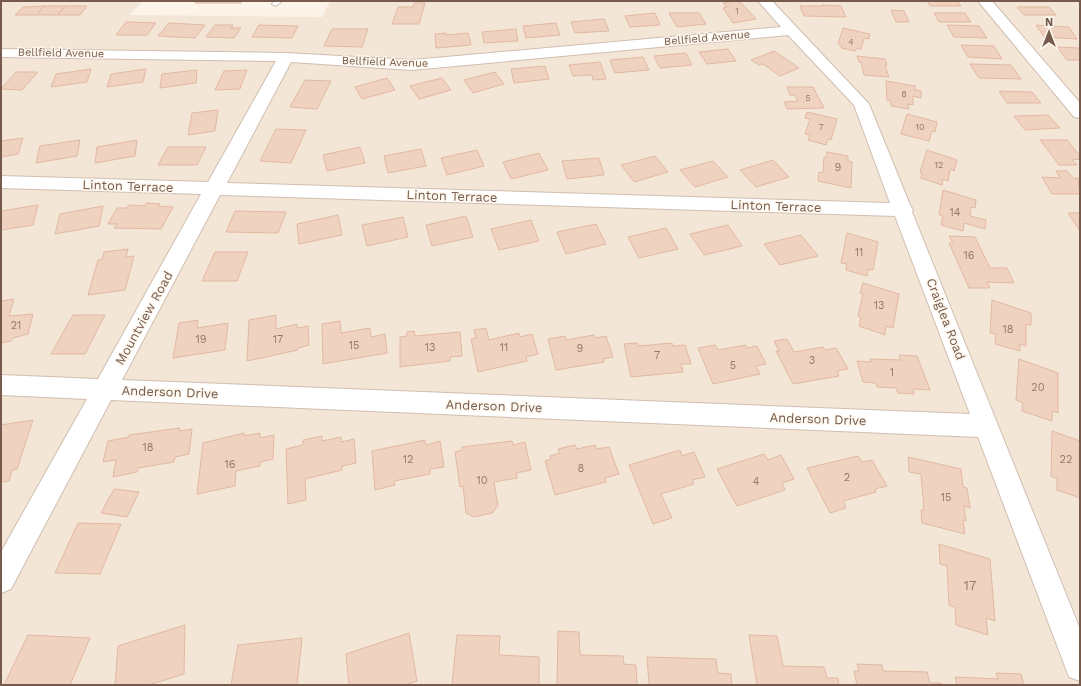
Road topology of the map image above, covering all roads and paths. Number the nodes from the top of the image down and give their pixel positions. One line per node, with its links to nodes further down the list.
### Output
1 (764, 1): 3 (street, Craiglea Road)
2 (985, 1): 6 (street)
3 (791, 30): 5 (street, Bellfield Avenue); 9 (street, Craiglea Road)
4 (1, 53): 5 (street, Bellfield Avenue)
5 (286, 57): 8 (street, Mountview Road)
6 (1080, 113)
7 (1, 182): 8 (street, Linton Terrace)
8 (216, 189): 9 (street, Linton Terrace); 11 (street, Mountview Road)
9 (904, 210): 12 (street, Craiglea Road)
10 (1, 385): 11 (street, Anderson Drive)
11 (104, 389): 12 (street, Anderson Drive); 13 (street, Mountview Road)
12 (987, 426): 14 (street, Craiglea Road)
13 (1, 579)
14 (1080, 666)

